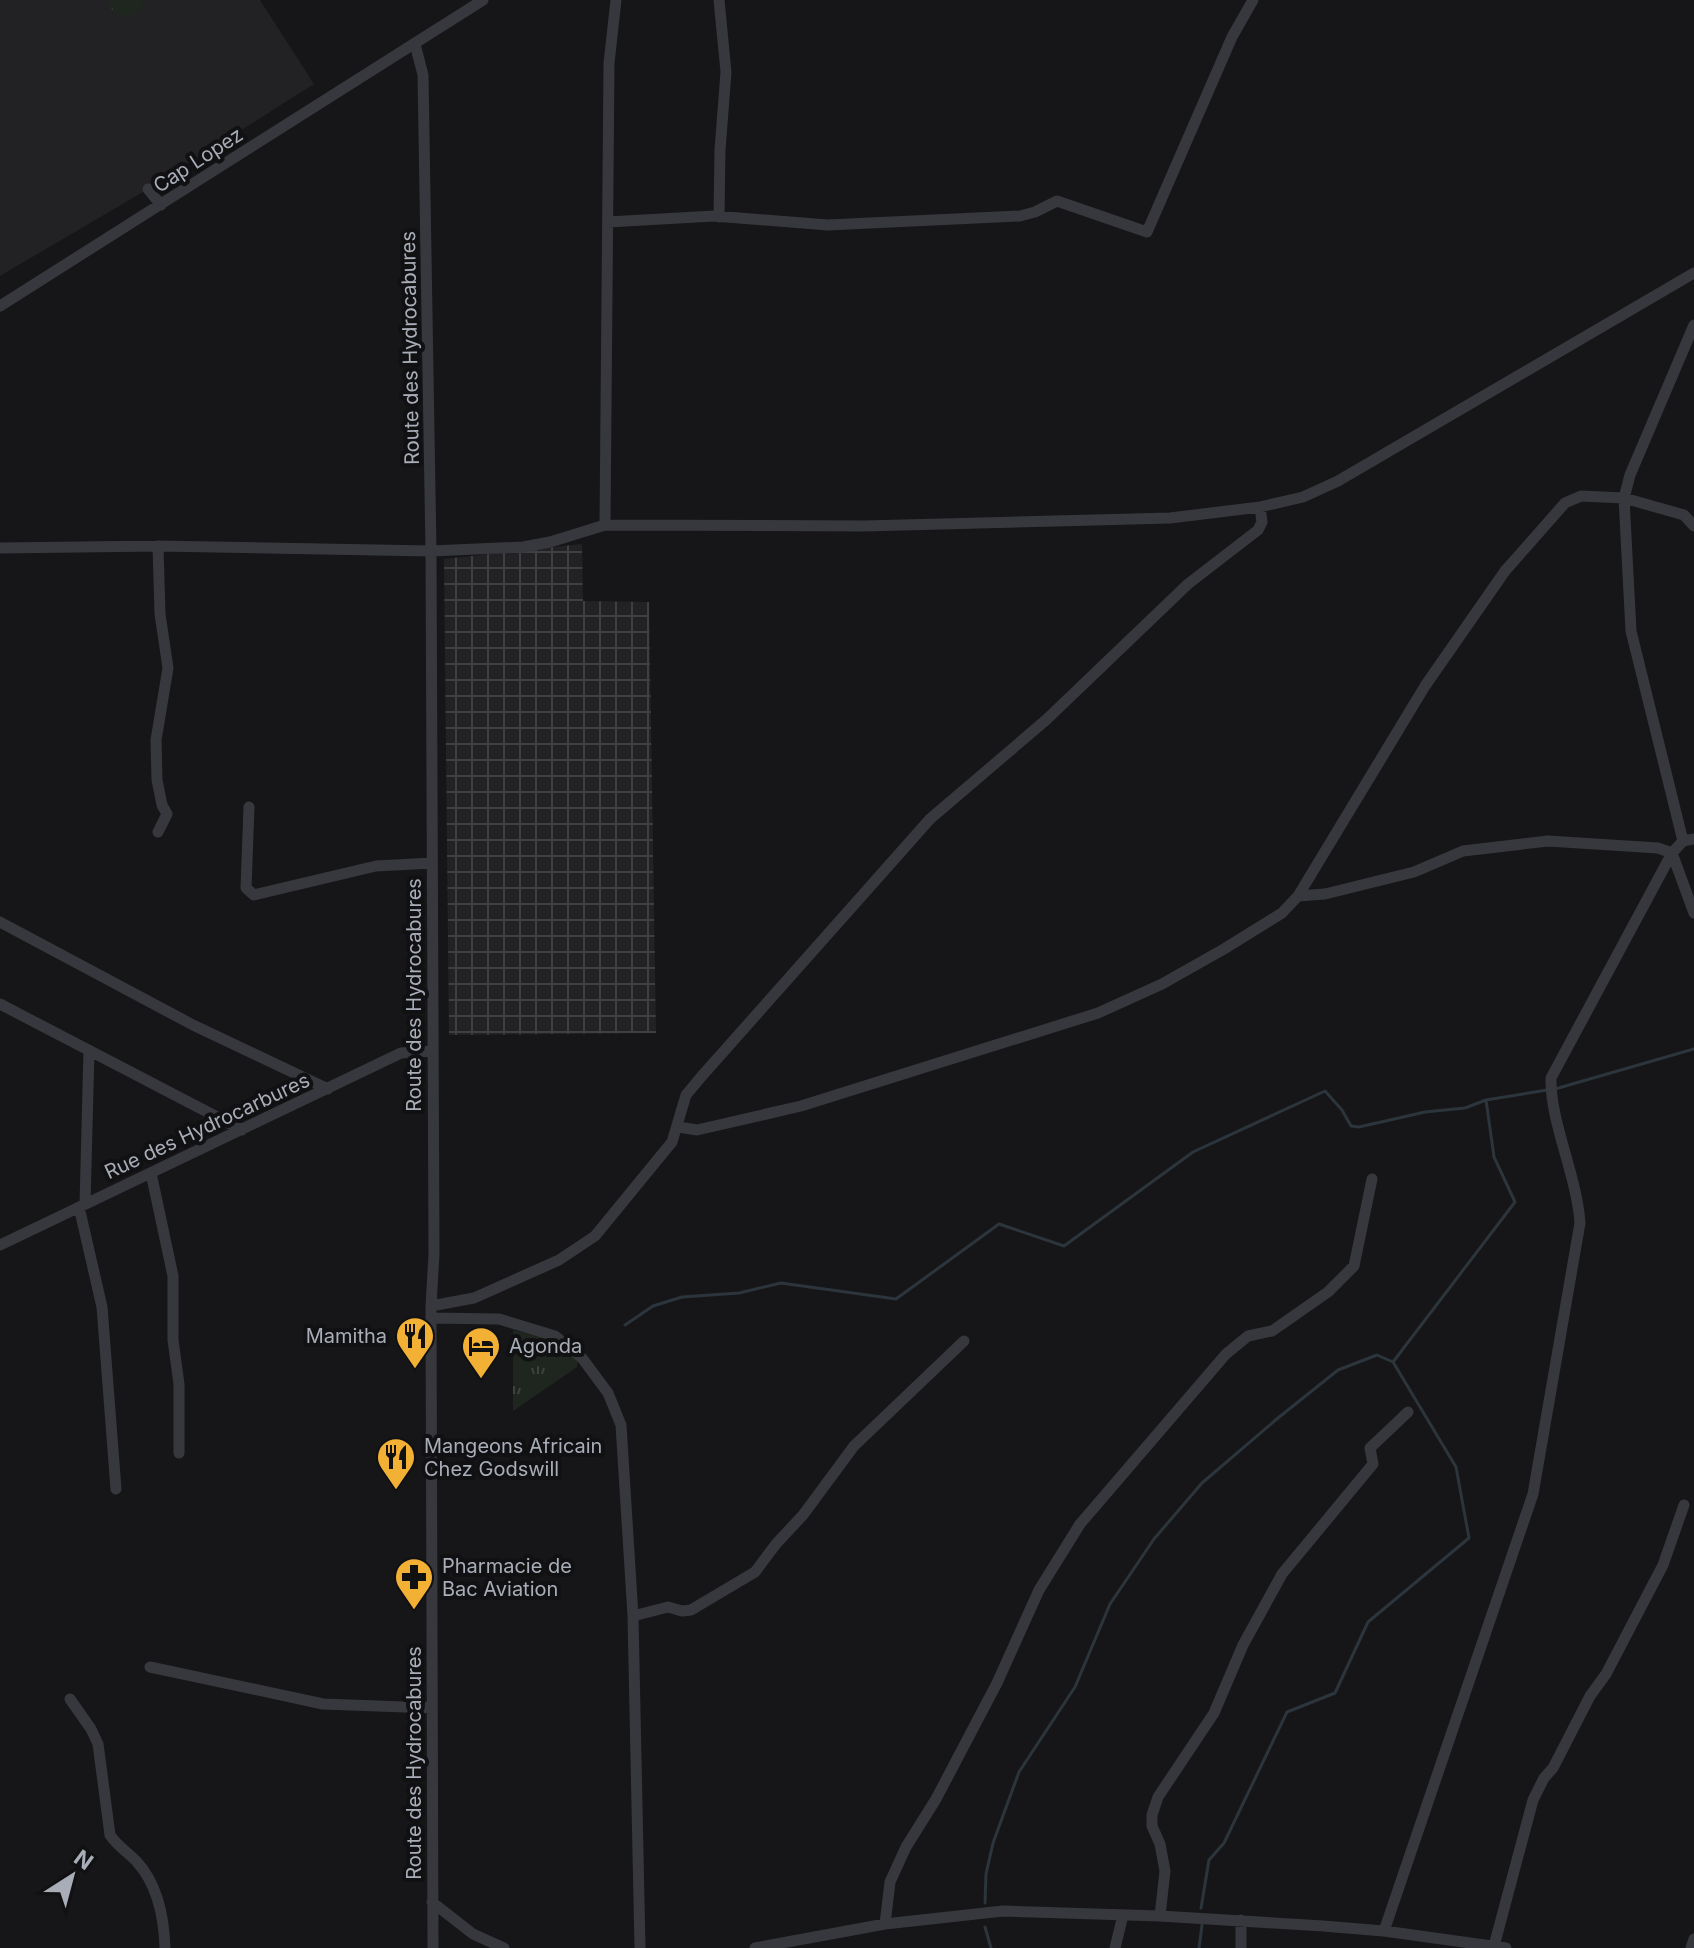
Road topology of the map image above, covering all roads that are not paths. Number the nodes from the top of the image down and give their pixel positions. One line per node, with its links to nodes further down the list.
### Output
1 (483, 0): 5 (street, Cap Lopez)
2 (616, 0): 9 (street)
3 (719, 0): 8 (street)
4 (1253, 0): 8 (street)
5 (415, 44): 7 (street, Cap Lopez); 19 (street, Route des Hydrocabures)
6 (148, 189): 7 (street)
7 (161, 205): 11 (street, Cap Lopez)
8 (719, 217): 9 (street)
9 (608, 222): 15 (street)
10 (1694, 273): 14 (street)
11 (0, 306)
12 (1694, 325): 13 (street)
13 (1624, 498): 16 (street); 22 (street); 25 (street)
14 (1260, 507): 15 (street); 32 (street)
15 (605, 525): 19 (street)
16 (1694, 526)
17 (158, 546): 18 (street); 19 (street); 21 (street)
18 (0, 548)
19 (431, 551): 24 (street, Route des Hydrocabures)
20 (249, 807): 24 (street)
21 (158, 832)
22 (1689, 840): 23 (street)
23 (1672, 853): 25 (street); 26 (street); 53 (street)
24 (432, 863): 30 (street, Route des Hydrocabures)
25 (1298, 896): 32 (street)
26 (1694, 913)
27 (0, 922): 31 (street)
28 (0, 1004): 29 (street)
29 (89, 1050): 33 (street); 36 (street)
30 (432, 1051): 31 (street, Rue des Hydrocarbures); 38 (street, Route des Hydrocabures)
31 (328, 1089): 33 (street, Rue des Hydrocarbures)
32 (679, 1127): 38 (street)
33 (242, 1130): 34 (street, Rue des Hydrocarbures)
34 (151, 1173): 36 (street, Rue des Hydrocarbures); 41 (street)
35 (1372, 1179): 52 (street)
36 (82, 1206): 37 (street, Rue des Hydrocarbures); 42 (street)
37 (0, 1245)
38 (432, 1312): 44 (street); 47 (street, Route des Hydrocabures)
39 (964, 1341): 44 (street)
40 (1408, 1412): 50 (street)
41 (179, 1453)
42 (116, 1489)
43 (1684, 1505): 56 (street)
44 (633, 1616): 60 (street)
45 (150, 1667): 47 (street)
46 (70, 1699): 57 (street)
47 (432, 1708): 48 (street, Route des Hydrocabures)
48 (432, 1902): 58 (street, Route des Hydrocabures); 59 (street)
49 (1123, 1915): 50 (street); 52 (street); 62 (street)
50 (1160, 1916): 51 (street)
51 (1241, 1920): 53 (street); 63 (street)
52 (885, 1924): 61 (street)
53 (1384, 1931): 55 (street)
54 (1694, 1939): 64 (street)
55 (1422, 1943): 56 (street)
56 (1500, 1947)
57 (165, 1948)
58 (433, 1948)
59 (504, 1948)
60 (640, 1948)
61 (755, 1948)
62 (1115, 1948)
63 (1241, 1948)
64 (1691, 1948)

